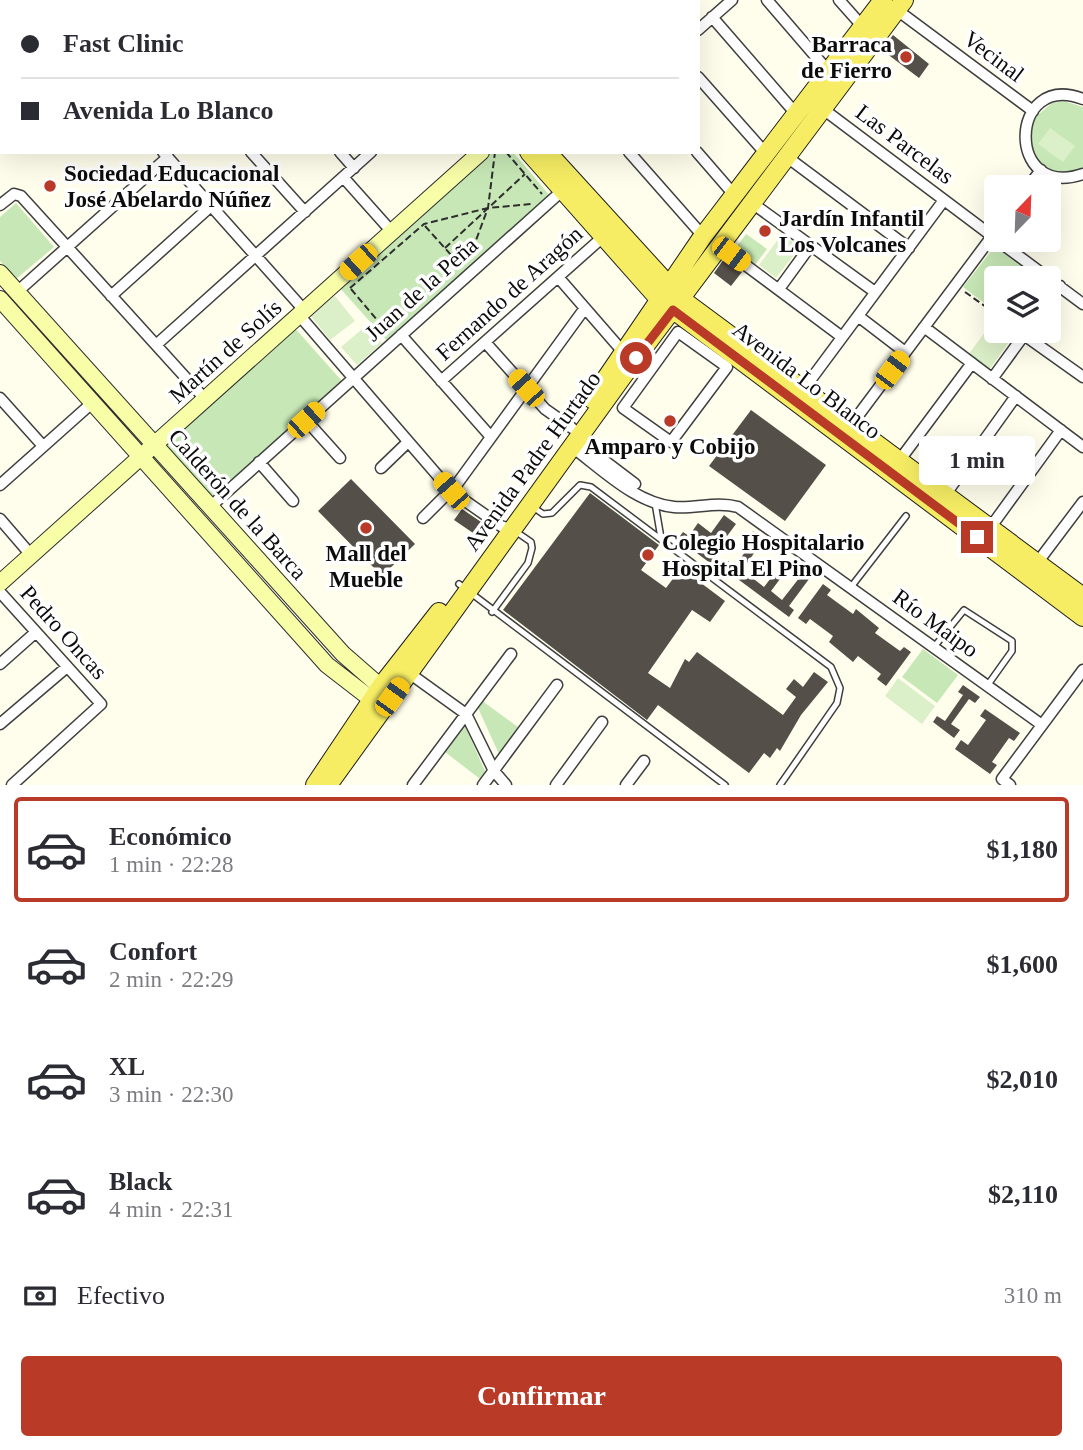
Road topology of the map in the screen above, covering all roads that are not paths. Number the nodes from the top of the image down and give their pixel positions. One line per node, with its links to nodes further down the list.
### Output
1 (732, 0): 5 (street)
2 (766, 0): 8 (street)
3 (839, 0): 6 (street)
4 (895, 3): 6 (main road, Avenida Padre Hurtado); 11 (main road, Avenida Padre Hurtado); 12 (street, Vecinal)
5 (712, 17): 7 (street); 13 (street)
6 (863, 27): 8 (main road, Avenida Padre Hurtado)
7 (700, 28)
8 (829, 72): 13 (main road, Avenida Padre Hurtado)
9 (700, 79): 23 (street)
10 (1083, 99): 12 (street)
11 (823, 109): 24 (main road, Avenida Padre Hurtado); 32 (street, Las Parcelas)
12 (1033, 111): 26 (street)
13 (797, 115): 23 (main road, Avenida Padre Hurtado)
14 (253, 154): 35 (street)
15 (342, 154): 25 (street)
16 (369, 154): 25 (street)
17 (479, 154): 37 (street, Martín de Solís)
18 (530, 154): 30 (main road, Avenida Lo Blanco)
19 (549, 154): 56 (main road, Avenida Lo Blanco)
20 (631, 154): 39 (street)
21 (699, 154): 31 (street)
22 (165, 155): 34 (street); 42 (street)
23 (767, 155): 31 (main road, Avenida Padre Hurtado)
24 (787, 157): 31 (main road, Avenida Padre Hurtado); 43 (street)
25 (354, 168): 29 (street)
26 (1041, 170): 27 (street); 28 (street)
27 (1083, 174)
28 (1037, 175)
29 (343, 177): 35 (street); 37 (street)
30 (556, 196): 38 (main road, Avenida Lo Blanco); 63 (street, Juan de la Peña)
31 (744, 200): 39 (main road, Avenida Padre Hurtado); 40 (street); 41 (main road, Avenida Padre Hurtado)
32 (944, 200): 36 (street, Las Parcelas); 43 (street)
33 (0, 205): 42 (street)
34 (211, 206): 46 (street); 54 (street)
35 (304, 212): 46 (street)
36 (984, 228)
37 (392, 232): 59 (street, Martín de Solís)
38 (604, 236): 49 (street, Fernando de Aragón); 56 (main road, Avenida Lo Blanco)
39 (703, 236): 56 (main road, Avenida Padre Hurtado)
40 (811, 245): 51 (street); 53 (street)
41 (720, 246): 51 (street); 56 (main road, Avenida Padre Hurtado)
42 (67, 247): 52 (street); 54 (street)
43 (909, 248): 53 (street)
44 (984, 250): 61 (street)
45 (1016, 252): 47 (street, Las Parcelas)
46 (256, 256): 59 (street); 67 (street)
47 (1034, 266)
48 (0, 273): 52 (street, Calderón de la Barca)
49 (558, 278): 58 (street); 64 (street, Fernando de Aragón)
50 (1061, 287): 57 (street, Las Parcelas)
51 (779, 289): 62 (street)
52 (17, 292): 88 (street, Calderón de la Barca)
53 (876, 292): 60 (street)
54 (111, 296): 67 (street)
55 (0, 299): 80 (street, Calderón de la Barca)
56 (670, 299): 69 (main road, Avenida Padre Hurtado); 76 (main road, Avenida Lo Blanco); 85 (main road, Avenida Padre Hurtado); 118 (main road, Avenida Lo Blanco)
57 (1083, 304)
58 (585, 308): 69 (street); 75 (street)
59 (302, 313): 72 (street); 79 (street, Martín de Solís)
60 (858, 316): 62 (street); 68 (street)
61 (924, 327): 68 (street); 70 (street)
62 (842, 337): 76 (street)
63 (398, 338): 72 (street, Juan de la Peña); 74 (street)
64 (485, 342): 74 (street, Fernando de Aragón); 75 (street, Río Maipo)
65 (1019, 343): 73 (street)
66 (1039, 343): 71 (street)
67 (156, 345): 79 (street)
68 (905, 352): 82 (street)
69 (624, 353): 85 (main road, Avenida Padre Hurtado)
70 (972, 363): 73 (street); 93 (street)
71 (1083, 377)
72 (353, 378): 81 (street, Juan de la Peña); 86 (street)
73 (992, 379): 77 (street)
74 (441, 381): 84 (street)
75 (526, 388): 84 (street); 85 (street, Río Maipo)
76 (803, 390): 82 (main road, Avenida Lo Blanco)
77 (1016, 396): 83 (street); 98 (street)
78 (0, 398): 89 (street)
79 (205, 399): 88 (street, Martín de Solís)
80 (92, 403): 89 (street); 91 (street, Calderón de la Barca)
81 (306, 420): 92 (street); 94 (street, Juan de la Peña)
82 (851, 425): 93 (main road, Avenida Lo Blanco)
83 (1061, 430): 90 (street); 108 (street)
84 (491, 437): 97 (street)
85 (574, 438): 101 (street, Río Maipo); 102 (main road, Avenida Padre Hurtado); 107 (main road, Avenida Padre Hurtado)
86 (408, 442): 95 (street); 97 (street)
87 (671, 442): 87 (street)
88 (154, 445): 91 (street, Martín de Solís); 103 (street, Calderón de la Barca)
89 (43, 446): 96 (street)
90 (1083, 447)
91 (141, 457): 110 (street, Martín de Solís); 123 (street, Calderón de la Barca)
92 (340, 458)
93 (899, 461): 98 (main road, Avenida Lo Blanco)
94 (259, 463): 99 (street); 103 (street, Juan de la Peña)
95 (381, 468)
96 (0, 485)
97 (451, 491): 105 (street); 107 (street)
98 (945, 495): 108 (main road, Avenida Lo Blanco)
99 (293, 500)
100 (1083, 502): 111 (street)
101 (655, 503): 109 (lane); 113 (street, Río Maipo)
102 (530, 506): 107 (main road, Avenida Padre Hurtado); 109 (lane)
103 (209, 507): 120 (street, Calderón de la Barca)
104 (906, 516): 113 (lane)
105 (423, 517)
106 (0, 519): 110 (street)
107 (507, 528): 114 (main road, Avenida Padre Hurtado); 117 (lane)
108 (990, 528): 111 (main road, Avenida Lo Blanco)
109 (661, 539): 148 (lane)
110 (31, 555): 112 (street, Martín de Solís)
111 (1037, 563): 116 (main road, Avenida Lo Blanco)
112 (0, 583)
113 (851, 587): 121 (street, Río Maipo)
114 (464, 588): 117 (lane); 127 (main road, Avenida Padre Hurtado); 131 (main road, Avenida Padre Hurtado)
115 (0, 592): 119 (street, Pedro Oncas)
116 (1083, 597)
117 (492, 612): 147 (lane)
118 (1083, 617)
119 (36, 632): 124 (street); 125 (street, Pedro Oncas)
120 (333, 644): 123 (street); 131 (street, Calderón de la Barca)
121 (934, 648): 130 (street, Río Maipo); 130 (lane)
122 (511, 654): 132 (street)
123 (321, 658): 131 (street, Calderón de la Barca)
124 (0, 664)
125 (67, 667): 134 (street); 139 (street, Pedro Oncas)
126 (1083, 670): 128 (street)
127 (409, 673): 131 (main road, Avenida Padre Hurtado); 132 (street)
128 (1079, 683): 135 (street)
129 (557, 685): 137 (street)
130 (987, 686): 135 (street, Río Maipo)
131 (382, 697): 140 (main road, Avenida Padre Hurtado); 141 (main road, Avenida Padre Hurtado)
132 (466, 714): 137 (street); 142 (street)
133 (602, 722): 145 (street)
134 (0, 724)
135 (1042, 725): 138 (street)
136 (644, 761): 146 (street)
137 (494, 771): 143 (street); 144 (street)
138 (1006, 782)
139 (12, 785)
140 (315, 785)
141 (328, 785)
142 (413, 785)
143 (483, 785)
144 (506, 785)
145 (556, 785)
146 (626, 785)
147 (725, 785)
148 (780, 785)

